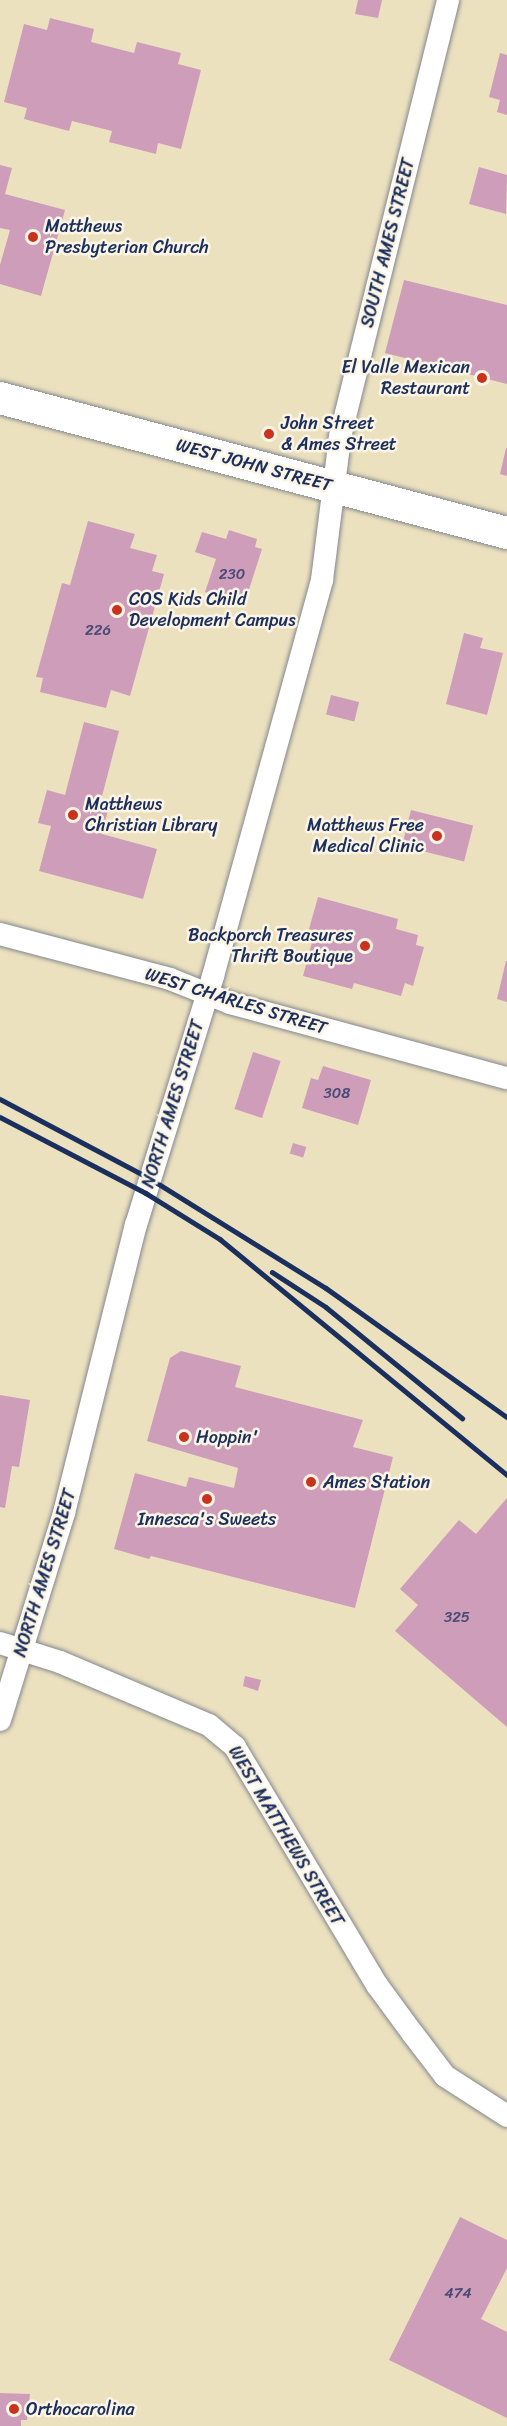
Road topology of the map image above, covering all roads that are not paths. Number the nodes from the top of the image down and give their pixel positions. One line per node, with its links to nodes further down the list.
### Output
1 (448, 0): 3 (street, SOUTH AMES STREET)
2 (0, 398): 3 (main road, WEST JOHN STREET)
3 (334, 487): 4 (main road, WEST JOHN STREET); 6 (street, NORTH AMES STREET)
4 (507, 533)
5 (0, 934): 6 (street, WEST CHARLES STREET)
6 (207, 994): 7 (street, WEST CHARLES STREET); 9 (street, NORTH AMES STREET)
7 (507, 1078)
8 (0, 1643): 9 (street, WEST MATTHEWS STREET)
9 (22, 1649): 10 (street, NORTH AMES STREET); 11 (street, WEST MATTHEWS STREET)
10 (0, 1720)
11 (507, 2116)

